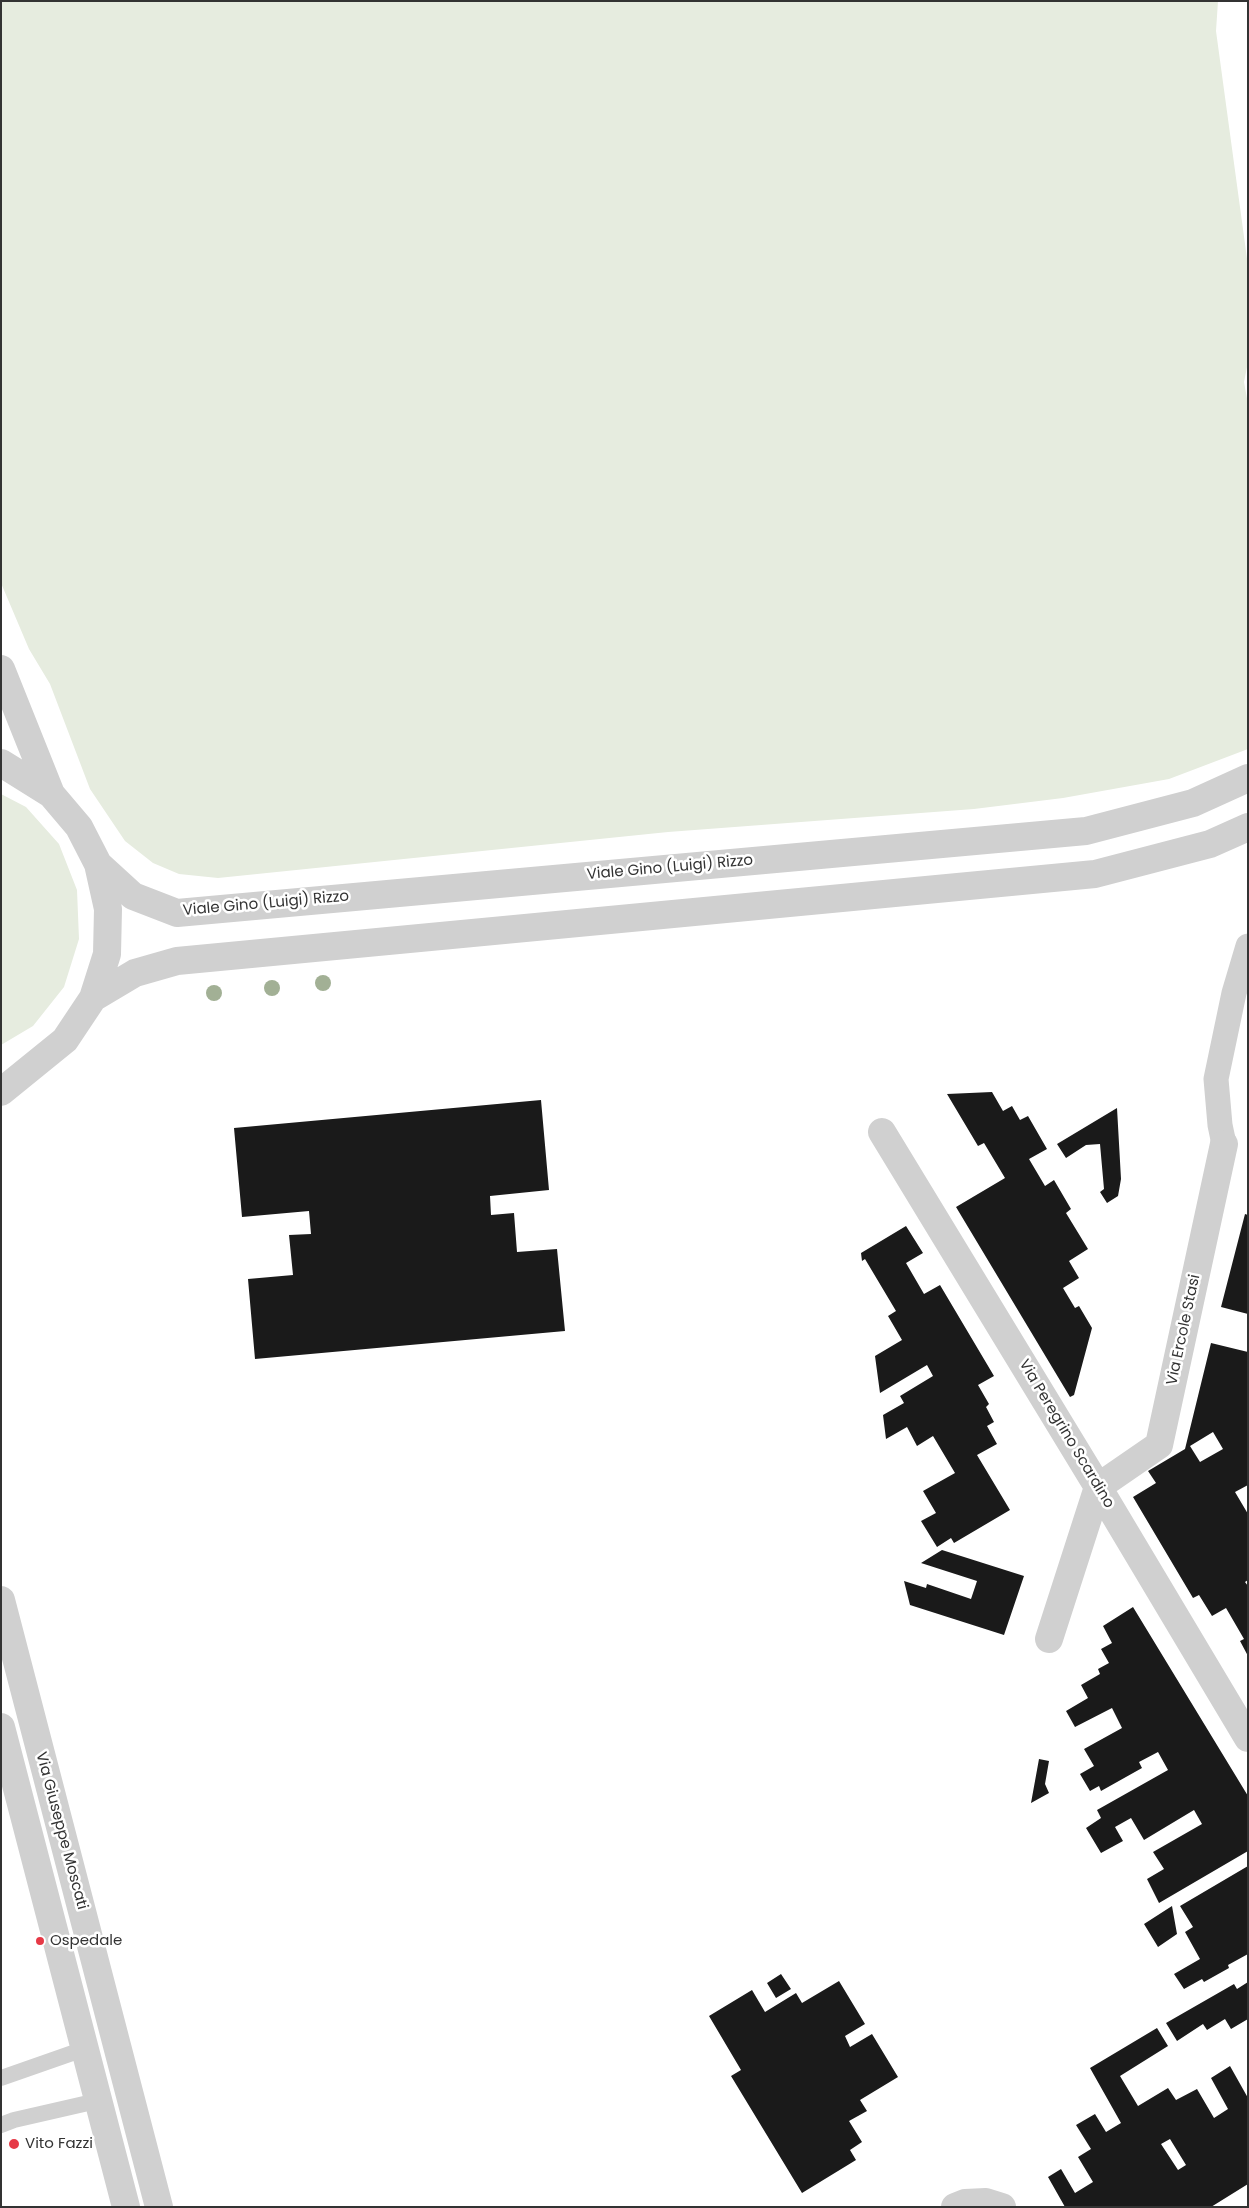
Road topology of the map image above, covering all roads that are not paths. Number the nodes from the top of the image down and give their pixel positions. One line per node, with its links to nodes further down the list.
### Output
1 (1, 669): 4 (street)
2 (1, 763): 4 (street)
3 (1248, 778): 6 (street, Viale Gino (Luigi) Rizzo)
4 (51, 794): 6 (street)
5 (1248, 827): 8 (street)
6 (98, 864): 8 (street)
7 (1248, 946): 12 (street)
8 (93, 998): 9 (street)
9 (14, 1078): 10 (street)
10 (1, 1092)
11 (882, 1132): 13 (street, Via Peregrino Scardino)
12 (1224, 1144): 13 (street, Via Ercole Stasi)
13 (1098, 1487): 15 (street); 17 (street, Via Peregrino Scardino)
14 (1, 1600): 23 (street, Via Giuseppe Moscati)
15 (1049, 1639)
16 (1, 1727): 18 (street, Via Giuseppe Moscati)
17 (1248, 1738)
18 (84, 2050): 19 (lane); 20 (street, Via Giuseppe Moscati)
19 (1, 2078)
20 (97, 2100): 21 (lane); 22 (street, Via Giuseppe Moscati)
21 (1, 2125)
22 (126, 2207)
23 (159, 2207)
24 (955, 2207): 25 (street)
25 (1002, 2207)

